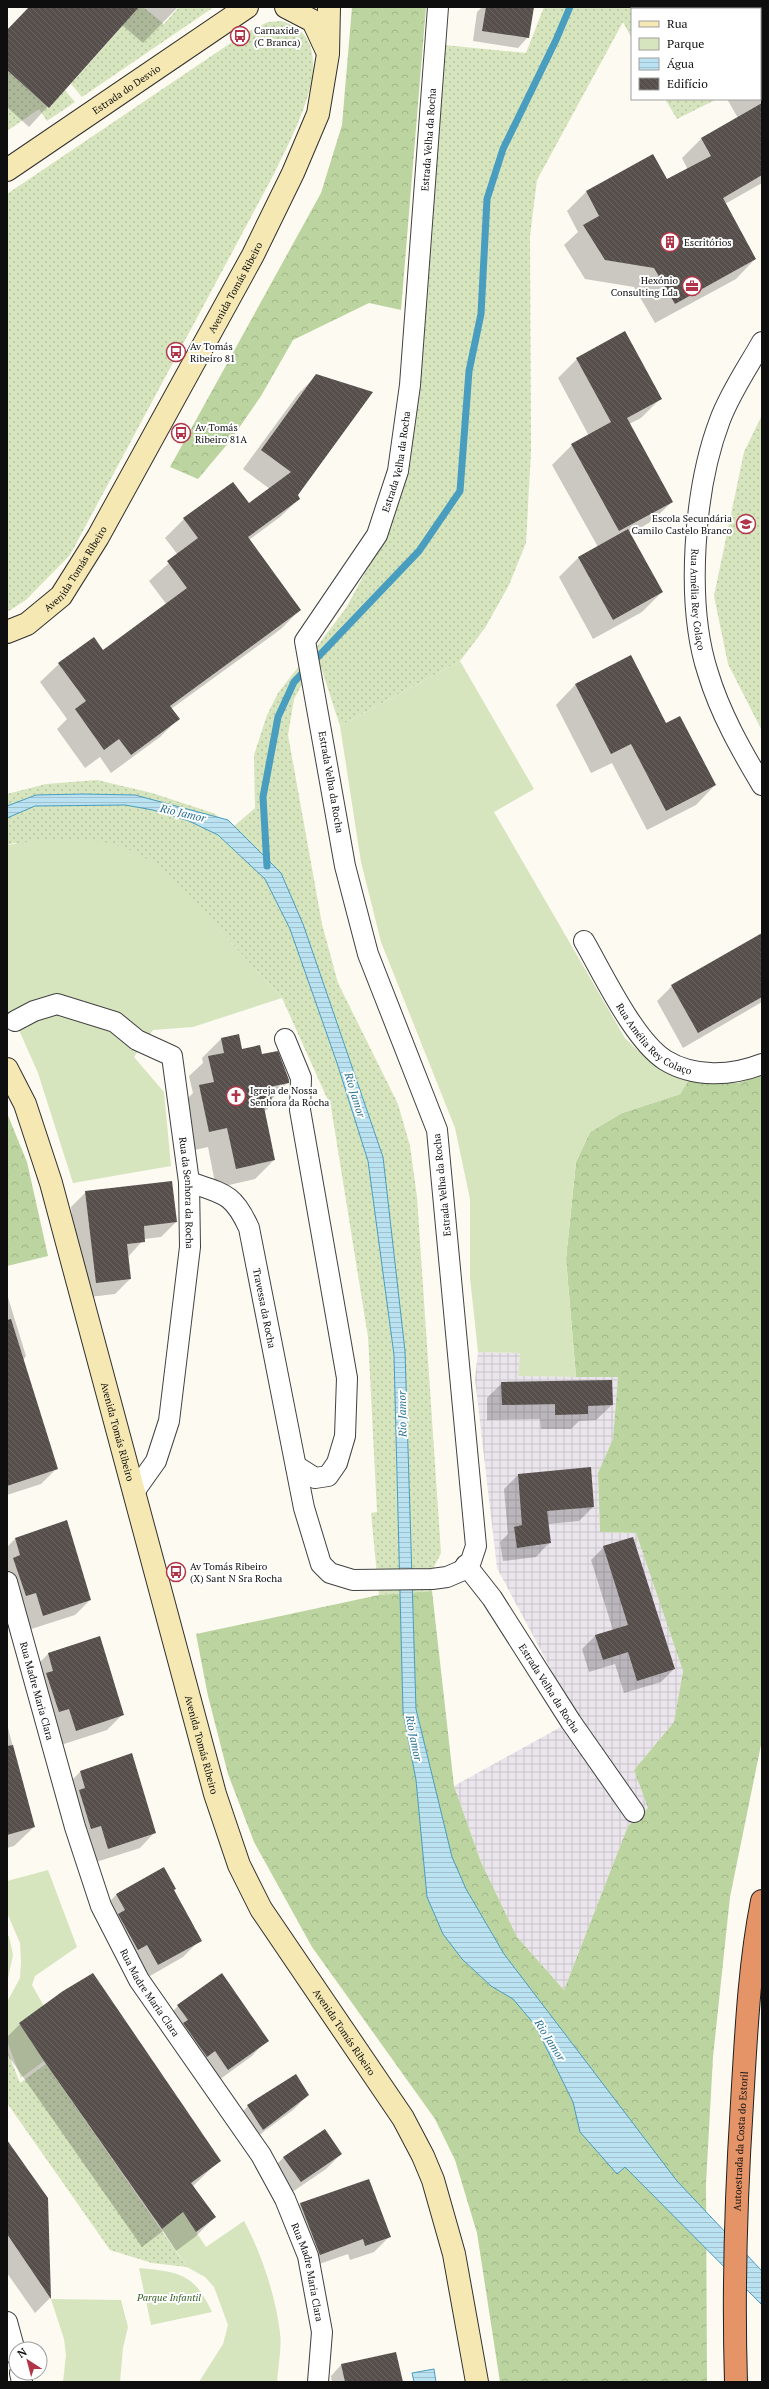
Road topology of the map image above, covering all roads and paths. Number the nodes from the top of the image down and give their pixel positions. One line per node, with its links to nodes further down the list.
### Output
1 (249, 7): 6 (street, Estrada do Desvio)
2 (286, 7): 5 (street)
3 (328, 7): 5 (street, Avenida Tomás Ribeiro)
4 (438, 7): 18 (street, Estrada Velha da Rocha)
5 (328, 54): 8 (street, Avenida Tomás Ribeiro)
6 (7, 170)
7 (762, 342): 9 (street, Rua Amélia Rey Colaço)
8 (7, 632)
9 (762, 785)
10 (584, 941): 13 (street, Rua Amélia Rey Colaço)
11 (15, 1021): 15 (street, Rua da Senhora da Rocha)
12 (285, 1039): 16 (street)
13 (762, 1064)
14 (7, 1069): 17 (street, Avenida Tomás Ribeiro)
15 (189, 1182): 16 (street, Travessa da Rocha); 17 (street, Rua da Senhora da Rocha)
16 (296, 1466): 18 (street)
17 (134, 1492): 25 (street, Avenida Tomás Ribeiro)
18 (466, 1566): 20 (street, Estrada Velha da Rocha)
19 (7, 1582): 24 (street, Rua Madre Maria Clara)
20 (634, 1812)
21 (762, 1901): 26 (highway, Autoestrada da Costa do Estoril)
22 (7, 2322): 23 (street)
23 (12, 2341)
24 (318, 2382)
25 (477, 2382)
26 (736, 2382)

